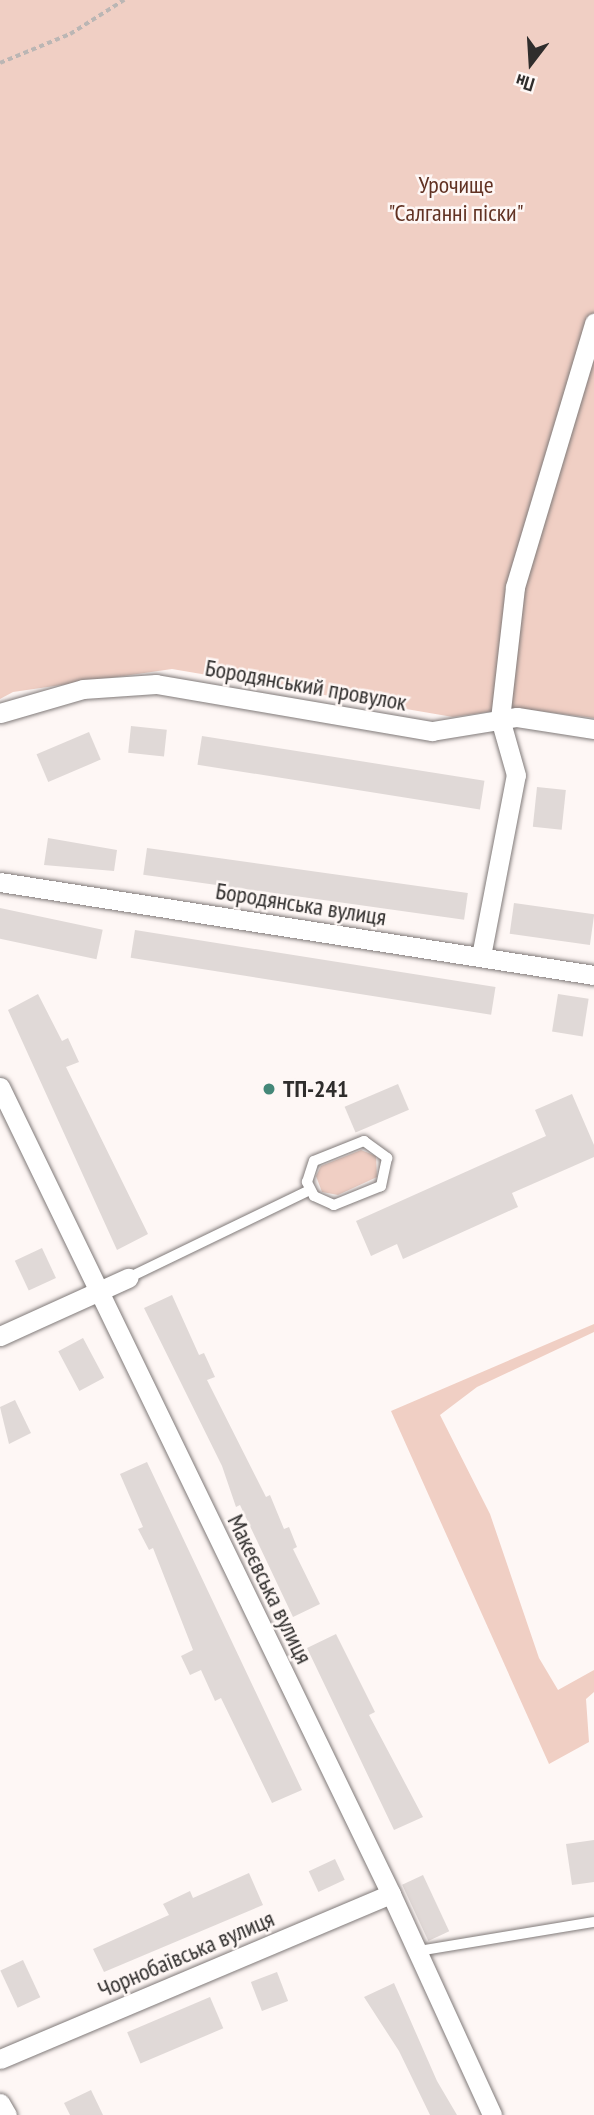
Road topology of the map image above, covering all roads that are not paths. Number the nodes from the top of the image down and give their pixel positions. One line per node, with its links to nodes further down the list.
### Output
1 (594, 323): 3 (street)
2 (5, 710): 3 (street, Бородянський провулок)
3 (500, 719): 4 (street, Бородянський провулок); 6 (street)
4 (594, 729)
5 (0, 882): 6 (street, Бородянська вулиця)
6 (481, 956): 7 (street, Бородянська вулиця)
7 (594, 975)
8 (0, 1087): 11 (street, Макеєвська вулиця)
9 (310, 1190): 9 (lane); 10 (lane)
10 (128, 1278): 11 (street)
11 (99, 1292): 12 (street); 13 (street, Макеєвська вулиця)
12 (0, 1336)
13 (391, 1894): 15 (street, Макеєвська вулиця); 16 (street, Чорнобаївська вулиця)
14 (594, 1922): 15 (lane)
15 (418, 1951): 19 (street, Макеєвська вулиця)
16 (0, 2059)
17 (0, 2102): 18 (street)
18 (6, 2115)
19 (492, 2115)

